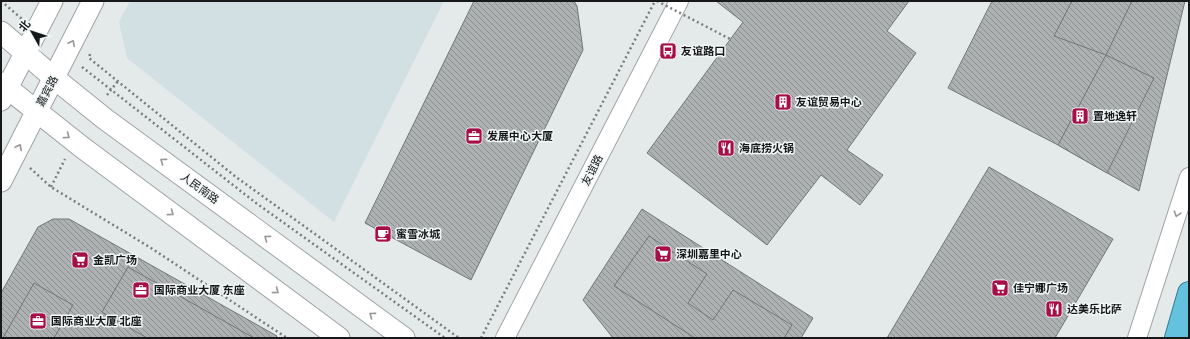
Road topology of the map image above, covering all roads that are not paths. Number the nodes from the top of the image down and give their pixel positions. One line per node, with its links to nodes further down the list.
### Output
1 (52, 1): 5 (main road)
2 (93, 1): 6 (main road, 嘉宾路, one-way to 2)
3 (679, 1): 15 (street, 友谊路)
4 (1, 32): 5 (main road, 人民南路)
5 (26, 53): 6 (main road, 人民南路); 7 (main road)
6 (54, 78): 8 (main road, 嘉宾路); 14 (main road, 人民南路, one-way to 6)
7 (3, 91): 8 (main road)
8 (36, 112): 10 (main road, 嘉宾路, one-way to 8); 13 (main road, one-way to 13)
9 (1189, 177): 16 (street, one-way to 16)
10 (1, 181)
11 (1189, 293): 17 (highway)
12 (1189, 333): 18 (street)
13 (339, 338)
14 (404, 338)
15 (505, 338)
16 (1137, 338)
17 (1176, 338)
18 (1185, 338)

